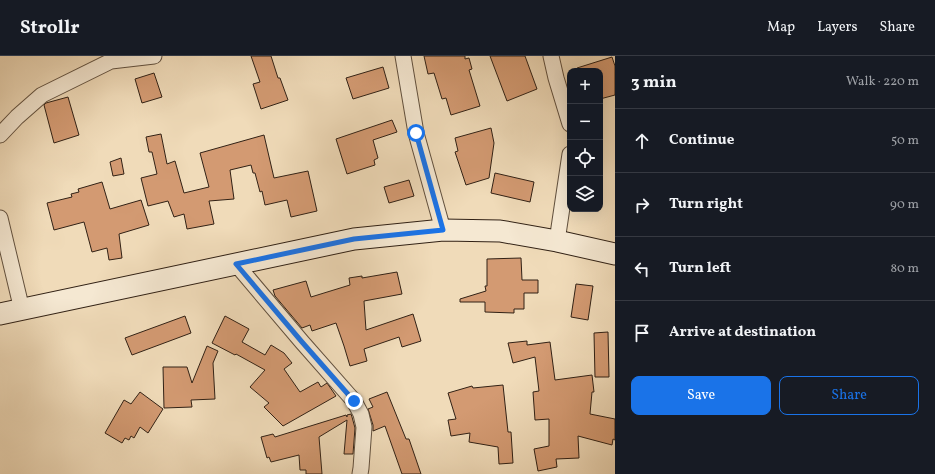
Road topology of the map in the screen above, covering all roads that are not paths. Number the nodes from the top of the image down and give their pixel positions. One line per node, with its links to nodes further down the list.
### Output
1 (154, 56): 4 (street)
2 (404, 56): 9 (street)
3 (551, 56): 5 (street)
4 (110, 58): 6 (street)
5 (567, 114)
6 (0, 135)
7 (567, 174): 10 (street)
8 (0, 218): 13 (street)
9 (443, 230): 10 (main road); 12 (main road)
10 (557, 241): 11 (main road)
11 (615, 254)
12 (236, 264): 13 (main road); 15 (street)
13 (22, 310): 14 (main road)
14 (0, 314)
15 (360, 474)

